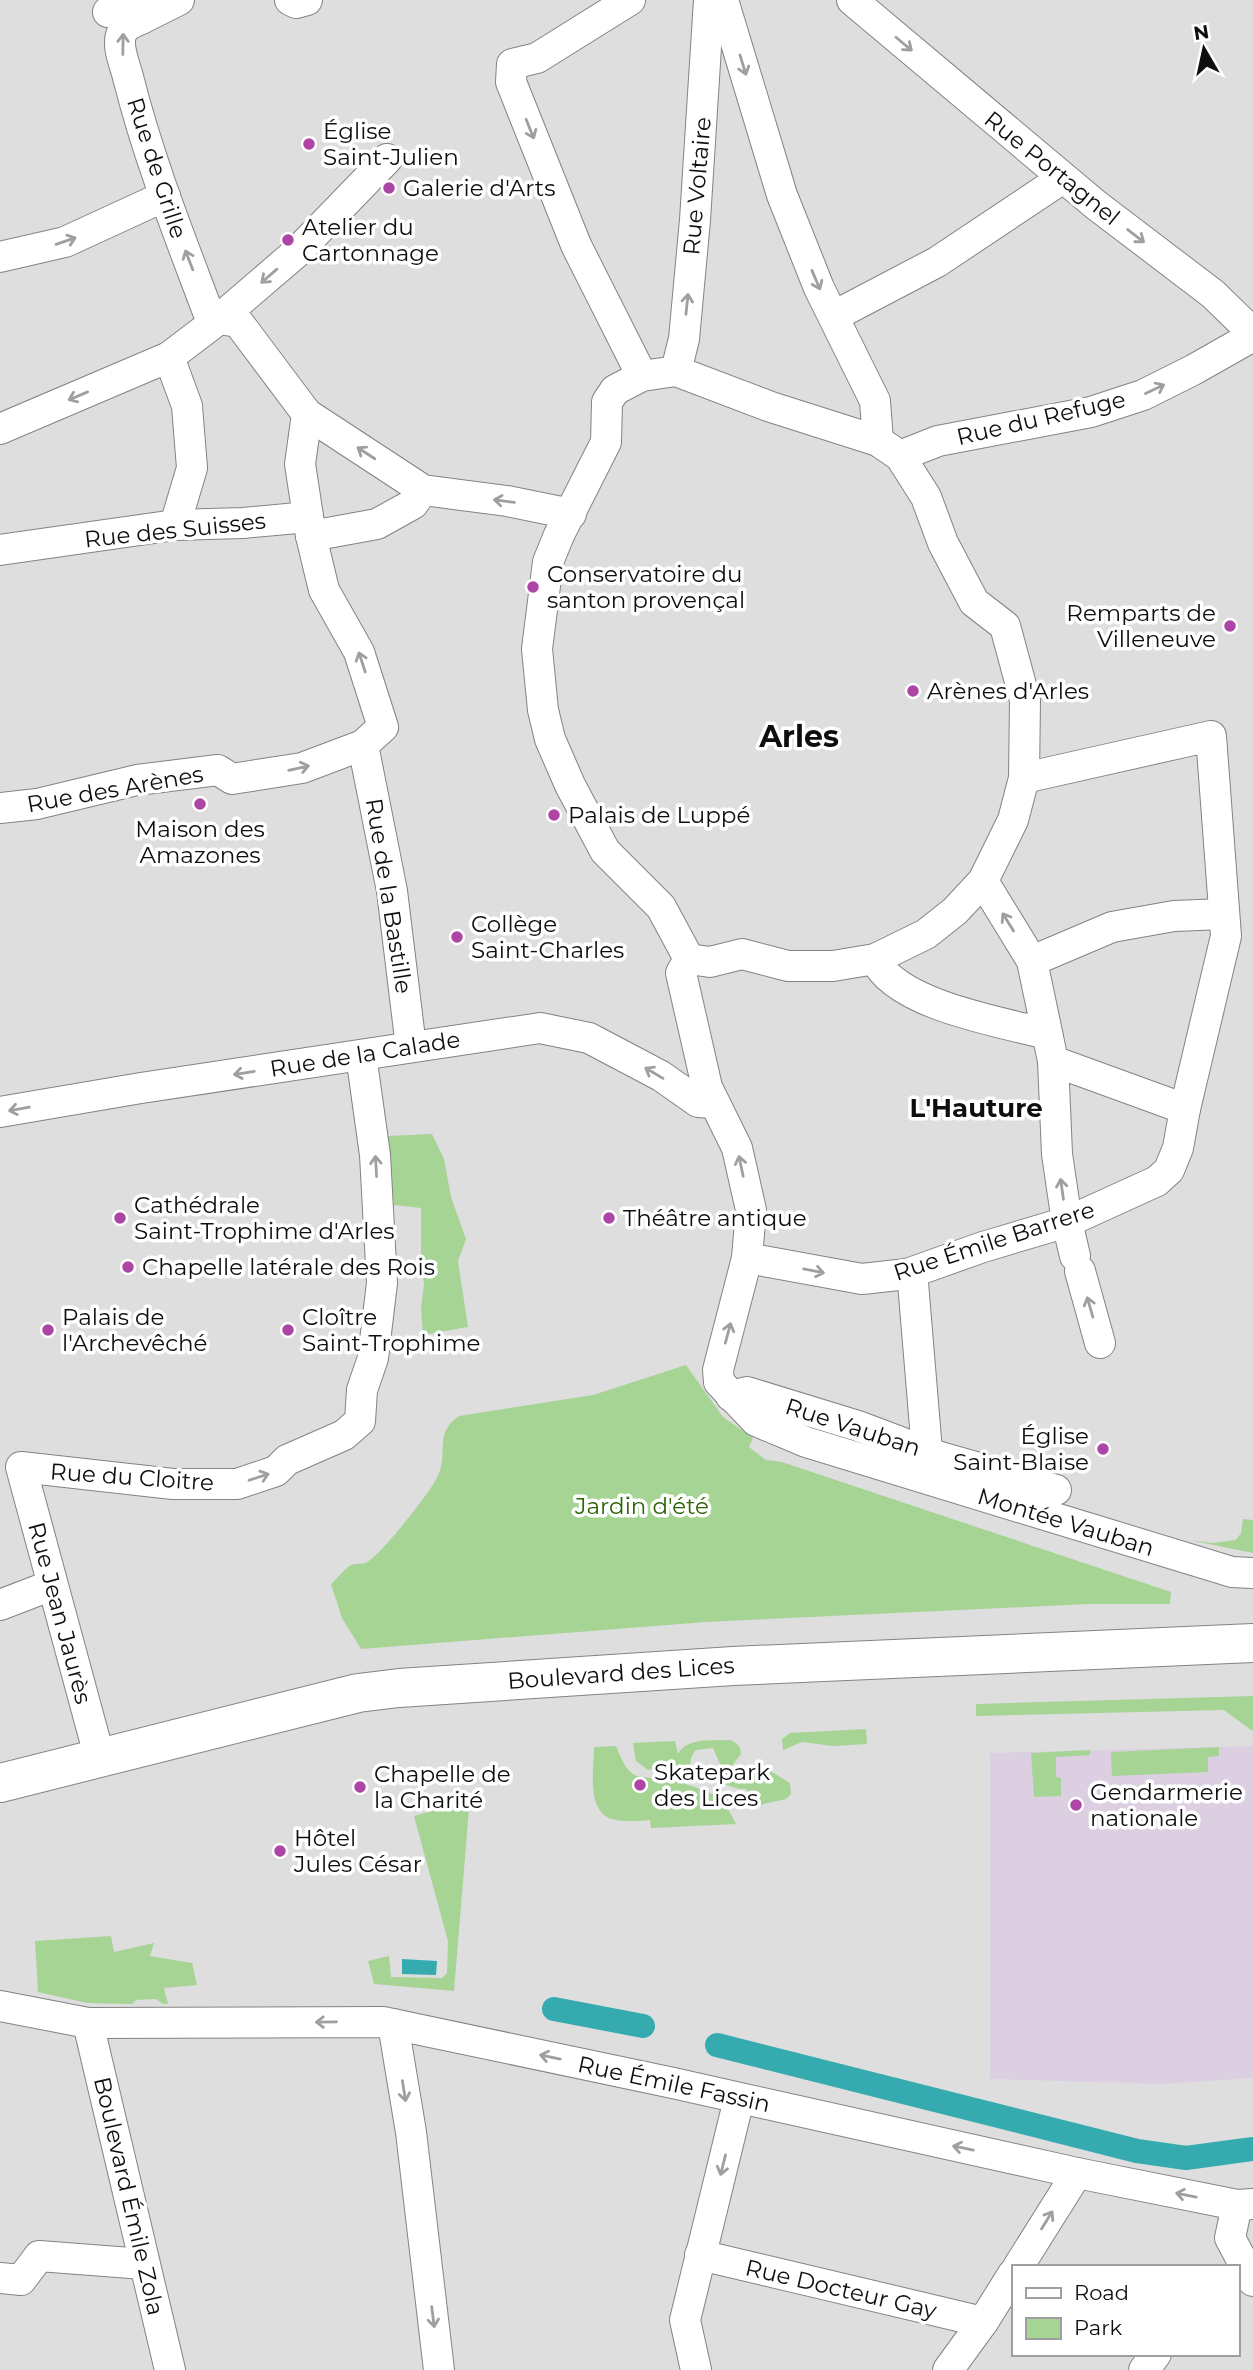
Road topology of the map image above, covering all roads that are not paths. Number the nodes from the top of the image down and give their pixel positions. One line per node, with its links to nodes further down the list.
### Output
1 (179, 0): 6 (street)
2 (630, 0): 16 (street, one-way to 16)
3 (709, 0): 15 (street, Rue Voltaire, one-way to 3)
4 (723, 0): 11 (street, one-way to 11)
5 (852, 0): 8 (street, Rue Portagnel, one-way to 8)
6 (126, 8): 9 (street, Rue de Grille, one-way to 6)
7 (387, 159): 12 (street, one-way to 12)
8 (1063, 178): 11 (street); 13 (street, Rue Portagnel, one-way to 13)
9 (164, 196): 10 (street, one-way to 9); 12 (street, Rue de Grille, one-way to 9)
10 (0, 257)
11 (834, 316): 19 (street)
12 (219, 319): 14 (street); 17 (street)
13 (1253, 334): 19 (street, Rue du Refuge, one-way to 13)
14 (169, 356): 18 (street, one-way to 18); 22 (street)
15 (676, 371): 16 (street); 19 (street)
16 (642, 376): 21 (street)
17 (307, 414): 20 (street, one-way to 17); 23 (street, Rue de la Bastille)
18 (0, 429)
19 (889, 449): 26 (street)
20 (423, 491): 21 (street, one-way to 20); 23 (street, Rue des Suisses)
21 (571, 513): 30 (street)
22 (175, 525): 23 (street, Rue des Suisses); 24 (street, Rue des Suisses)
23 (309, 526): 25 (street, Rue de la Bastille, one-way to 23)
24 (0, 550)
25 (373, 736): 27 (street, Rue des Arènes, one-way to 25); 33 (street, Rue de la Bastille)
26 (1024, 778): 28 (street); 29 (street, Rue Émile Barrere)
27 (0, 808)
28 (983, 881): 31 (street); 32 (street, one-way to 28)
29 (1224, 914): 32 (street); 37 (street, Rue Émile Barrere)
30 (689, 958): 31 (street); 36 (street)
31 (875, 959): 34 (street)
32 (1032, 961): 34 (street)
33 (411, 1047): 35 (street, Rue de la Calade); 36 (street, Rue de la Calade, one-way to 33)
34 (1050, 1048): 37 (street); 39 (street, one-way to 34)
35 (361, 1055): 38 (street, Rue de la Calade, one-way to 38); 45 (street, Rue du Cloitre, one-way to 35)
36 (713, 1103): 40 (street, one-way to 36)
37 (1185, 1109): 39 (street, Rue Émile Barrere)
38 (0, 1112)
39 (1067, 1223): 41 (street, Rue Émile Barrere); 42 (street, one-way to 39)
40 (747, 1258): 41 (street, Rue Émile Barrere, one-way to 41); 43 (street, one-way to 40)
41 (907, 1275): 44 (street)
42 (1100, 1343)
43 (731, 1396): 44 (street, Rue Vauban); 47 (street, Montée Vauban)
44 (927, 1451): 46 (street, Rue Vauban)
45 (21, 1467): 48 (street, Rue Jean Jaurès)
46 (1056, 1490)
47 (1253, 1573)
48 (52, 1585): 49 (street); 51 (street, Rue Jean Jaurès)
49 (0, 1605)
50 (1253, 1643): 51 (main road, Boulevard des Lices)
51 (100, 1759): 52 (main road, Boulevard des Lices)
52 (0, 1783)
53 (0, 2006): 54 (street, Rue Émile Fassin)
54 (88, 2023): 55 (street, Rue Émile Fassin, one-way to 54); 60 (street, Boulevard Émile Zola)
55 (393, 2024): 56 (street, Rue Émile Fassin, one-way to 55); 67 (street, one-way to 67)
56 (740, 2099): 57 (street, Rue Émile Fassin, one-way to 56); 59 (street, one-way to 59)
57 (1077, 2173): 58 (street, Rue Émile Fassin, one-way to 57); 61 (street, one-way to 57)
58 (1239, 2229): 64 (street)
59 (700, 2255): 65 (street, Rue Docteur Gay); 68 (street)
60 (144, 2264): 63 (street); 66 (street, Boulevard Émile Zola)
61 (1019, 2265)
62 (1012, 2276): 65 (street)
63 (0, 2278)
64 (1253, 2281)
65 (983, 2322): 69 (street)
66 (170, 2370)
67 (439, 2370)
68 (696, 2370)
69 (948, 2370)

